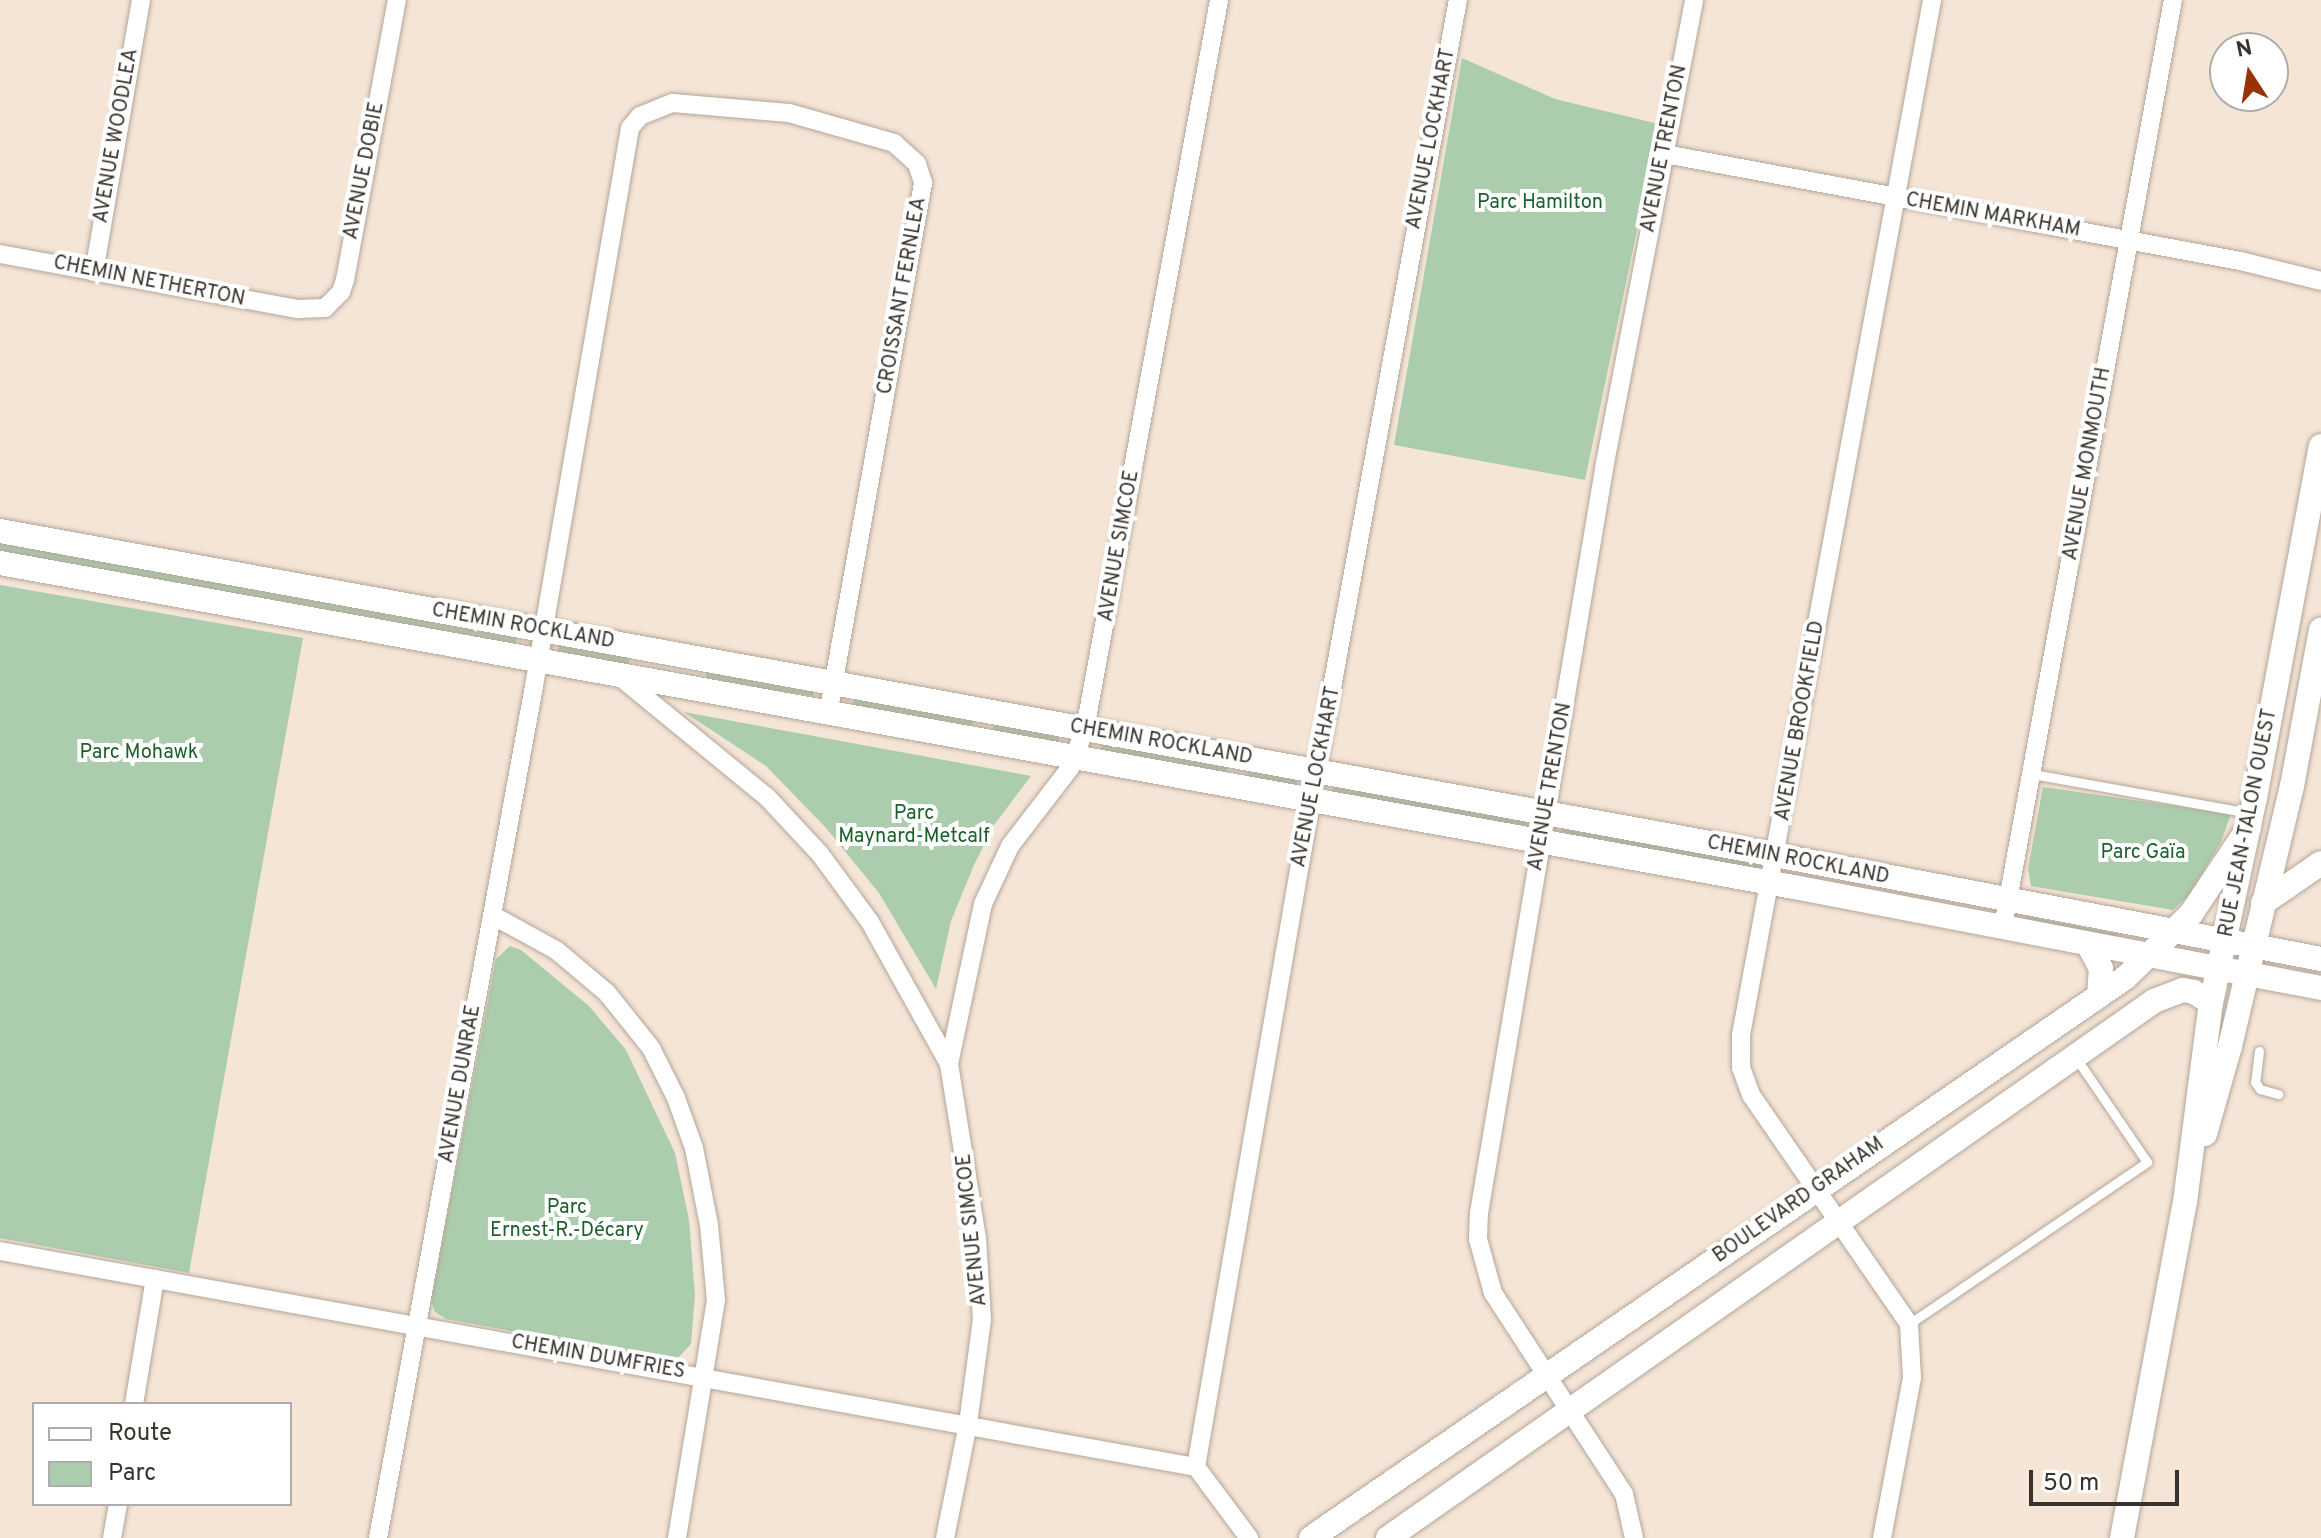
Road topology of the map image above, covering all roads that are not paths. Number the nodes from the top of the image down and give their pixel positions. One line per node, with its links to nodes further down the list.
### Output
1 (141, 0): 12 (street, AVENUE WOODLEA)
2 (397, 0): 14 (street, AVENUE DOBIE)
3 (1219, 0): 24 (street, AVENUE SIMCOE)
4 (1458, 0): 26 (street, AVENUE LOCKHART)
5 (1694, 0): 8 (street, AVENUE TRENTON)
6 (1932, 0): 9 (street, AVENUE BROOKFIELD)
7 (2173, 0): 10 (street, AVENUE MONMOUTH)
8 (1665, 154): 9 (street, CHEMIN MARKHAM); 29 (street, AVENUE TRENTON)
9 (1896, 198): 10 (street, CHEMIN MARKHAM); 32 (street, AVENUE BROOKFIELD)
10 (2128, 241): 13 (street, CHEMIN MARKHAM); 27 (street, AVENUE MONMOUTH)
11 (0, 254): 12 (street, CHEMIN NETHERTON)
12 (94, 272): 14 (street, CHEMIN NETHERTON)
13 (2321, 281)
14 (298, 309)
15 (2321, 446): 30 (street, RUE JEAN-TALON OUEST)
16 (0, 531): 19 (street, CHEMIN ROCKLAND)
17 (0, 563): 20 (street, CHEMIN ROCKLAND)
18 (2321, 630): 36 (street, RUE JEAN-TALON OUEST)
19 (543, 631): 20 (street, AVENUE DUNRAE); 22 (street, CHEMIN ROCKLAND); 22 (street, CROISSANT FERNLEA)
20 (538, 661): 21 (street, CHEMIN ROCKLAND); 37 (street, AVENUE DUNRAE)
21 (619, 676): 23 (street, CHEMIN ROCKLAND); 54 (street, AVENUE SIMCOE)
22 (834, 683): 23 (street, CROISSANT FERNLEA); 24 (street, CHEMIN ROCKLAND)
23 (828, 714): 25 (street, CHEMIN ROCKLAND)
24 (1085, 729): 25 (street, AVENUE SIMCOE); 26 (street, CHEMIN ROCKLAND)
25 (1075, 758): 28 (street, CHEMIN ROCKLAND); 54 (street, AVENUE SIMCOE)
26 (1318, 772): 28 (street, AVENUE LOCKHART); 29 (street, CHEMIN ROCKLAND)
27 (2033, 774): 30 (lane); 35 (street, AVENUE MONMOUTH)
28 (1312, 802): 31 (street, CHEMIN ROCKLAND); 68 (street, AVENUE LOCKHART)
29 (1547, 813): 31 (street, AVENUE TRENTON); 32 (street, CHEMIN ROCKLAND)
30 (2250, 820): 39 (street, BOULEVARD GRAHAM); 40 (street, RUE JEAN-TALON OUEST)
31 (1541, 844): 34 (street, CHEMIN ROCKLAND); 64 (street, AVENUE TRENTON)
32 (1777, 857): 34 (street, AVENUE BROOKFIELD); 35 (street, CHEMIN ROCKLAND)
33 (2321, 863): 36 (street)
34 (1771, 885): 38 (street, CHEMIN ROCKLAND); 56 (street, AVENUE BROOKFIELD)
35 (2008, 901): 38 (street, AVENUE MONMOUTH); 39 (street, CHEMIN ROCKLAND)
36 (2263, 903): 42 (street, RUE JEAN-TALON OUEST)
37 (492, 915): 62 (street, AVENUE DUNRAE); 63 (street)
38 (2003, 927): 41 (street, CHEMIN ROCKLAND)
39 (2173, 932): 40 (street, CHEMIN ROCKLAND); 43 (street, BOULEVARD GRAHAM)
40 (2226, 942): 42 (street, CHEMIN ROCKLAND); 45 (street, RUE JEAN-TALON OUEST)
41 (2088, 944): 43 (street, CHEMIN ROCKLAND); 49 (street)
42 (2254, 947): 44 (street, CHEMIN ROCKLAND); 46 (street, RUE JEAN-TALON OUEST)
43 (2148, 956): 45 (street, CHEMIN ROCKLAND); 47 (street, BOULEVARD GRAHAM)
44 (2321, 959)
45 (2219, 969): 46 (street, CHEMIN ROCKLAND); 50 (street, RUE JEAN-TALON OUEST)
46 (2246, 975): 48 (street, CHEMIN ROCKLAND); 57 (street, RUE JEAN-TALON OUEST)
47 (2125, 978): 49 (street, BOULEVARD GRAHAM); 51 (street)
48 (2321, 988)
49 (2099, 996): 56 (street, BOULEVARD GRAHAM)
50 (2211, 1003): 51 (street, BOULEVARD GRAHAM); 57 (street, RUE JEAN-TALON OUEST)
51 (2145, 1007): 53 (street, BOULEVARD GRAHAM)
52 (2259, 1051): 55 (lane)
53 (2075, 1055): 58 (street, BOULEVARD GRAHAM); 61 (lane)
54 (949, 1064): 67 (street, AVENUE SIMCOE)
55 (2278, 1094)
56 (1815, 1190): 58 (street, AVENUE BROOKFIELD); 64 (street, BOULEVARD GRAHAM)
57 (2185, 1202): 79 (street, RUE JEAN-TALON OUEST)
58 (1839, 1224): 61 (street, AVENUE BROOKFIELD); 66 (street, BOULEVARD GRAHAM)
59 (0, 1251): 60 (street, CHEMIN DUMFRIES)
60 (155, 1279): 62 (street, CHEMIN DUMFRIES); 65 (street)
61 (1909, 1324): 78 (street)
62 (416, 1326): 63 (street, CHEMIN DUMFRIES); 71 (street, AVENUE DUNRAE)
63 (706, 1377): 67 (street, CHEMIN DUMFRIES); 72 (street)
64 (1546, 1377): 66 (street, AVENUE TRENTON); 75 (street, BOULEVARD GRAHAM)
65 (134, 1402)
66 (1569, 1412): 76 (street, BOULEVARD GRAHAM); 77 (street, AVENUE TRENTON)
67 (968, 1424): 68 (street, CHEMIN DUMFRIES); 73 (street, AVENUE SIMCOE)
68 (1196, 1467): 74 (street)
69 (118, 1506): 70 (street)
70 (112, 1538)
71 (378, 1538)
72 (677, 1538)
73 (945, 1538)
74 (1249, 1538)
75 (1311, 1538)
76 (1388, 1538)
77 (1634, 1538)
78 (1882, 1538)
79 (2122, 1538)

